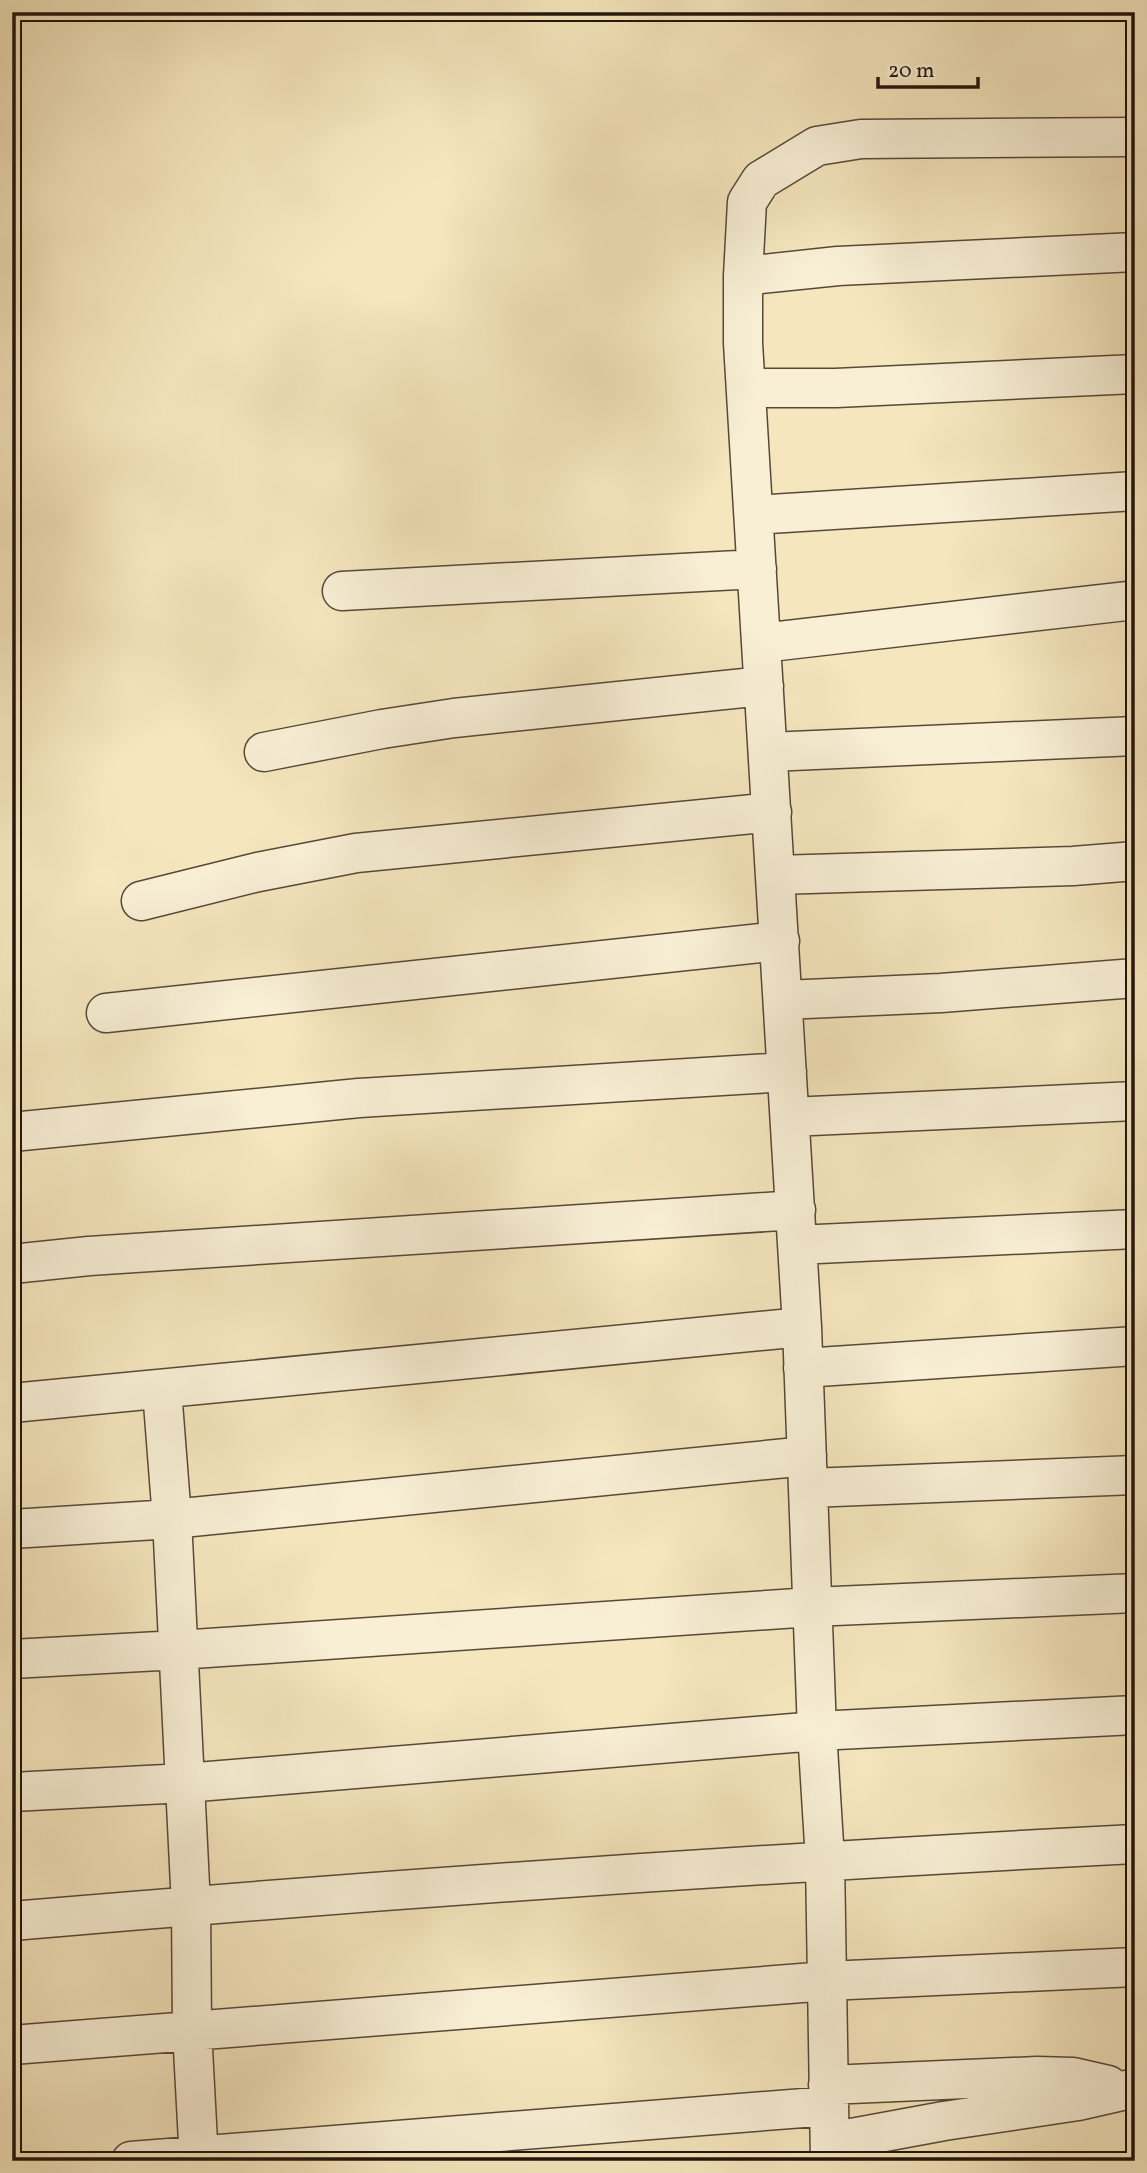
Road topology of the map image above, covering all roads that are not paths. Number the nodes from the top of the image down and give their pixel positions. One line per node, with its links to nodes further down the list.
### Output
1 (1135, 137): 3 (street)
2 (1135, 253): 3 (street)
3 (743, 276): 5 (street)
4 (1135, 374): 5 (street)
5 (746, 388): 7 (street)
6 (1135, 491): 7 (street)
7 (754, 515): 8 (street)
8 (757, 569): 9 (street); 11 (street)
9 (342, 591)
10 (1135, 600): 11 (street)
11 (762, 643): 12 (street)
12 (764, 686): 14 (street); 15 (street)
13 (1135, 736): 15 (street)
14 (264, 752)
15 (769, 752): 16 (street)
16 (772, 811): 18 (street); 19 (street)
17 (1135, 861): 18 (street)
18 (776, 875): 20 (street)
19 (141, 901)
20 (780, 941): 22 (street); 23 (street)
21 (1135, 978): 22 (street)
22 (783, 1000): 24 (street)
23 (106, 1013)
24 (787, 1072): 26 (street); 27 (street)
25 (1135, 1101): 26 (street)
26 (790, 1117): 28 (street)
27 (12, 1132)
28 (797, 1227): 29 (street); 30 (street); 31 (street)
29 (1135, 1229)
30 (12, 1264)
31 (802, 1327): 33 (street); 34 (street)
32 (1135, 1346): 33 (street)
33 (803, 1368): 36 (street)
34 (162, 1390): 35 (street); 38 (street)
35 (12, 1403)
36 (808, 1472): 37 (street); 38 (street); 41 (street)
37 (1135, 1475)
38 (172, 1519): 39 (street); 42 (street)
39 (12, 1529)
40 (1135, 1593): 41 (street)
41 (812, 1606): 42 (street); 45 (street)
42 (178, 1650): 43 (street); 46 (street)
43 (12, 1659)
44 (1135, 1715): 45 (street)
45 (817, 1731): 46 (street); 49 (street)
46 (185, 1783): 47 (street); 50 (street)
47 (12, 1792)
48 (1135, 1844): 49 (street)
49 (825, 1860): 50 (street); 53 (street)
50 (191, 1906): 51 (street); 54 (street)
51 (12, 1921)
52 (1135, 1967): 53 (street)
53 (827, 1981): 54 (street); 57 (street)
54 (192, 2030): 55 (street); 58 (street)
55 (12, 2045)
56 (1131, 2089): 57 (street); 57 (street)
57 (829, 2123): 58 (street)
58 (199, 2158): 59 (street)
59 (131, 2161)

